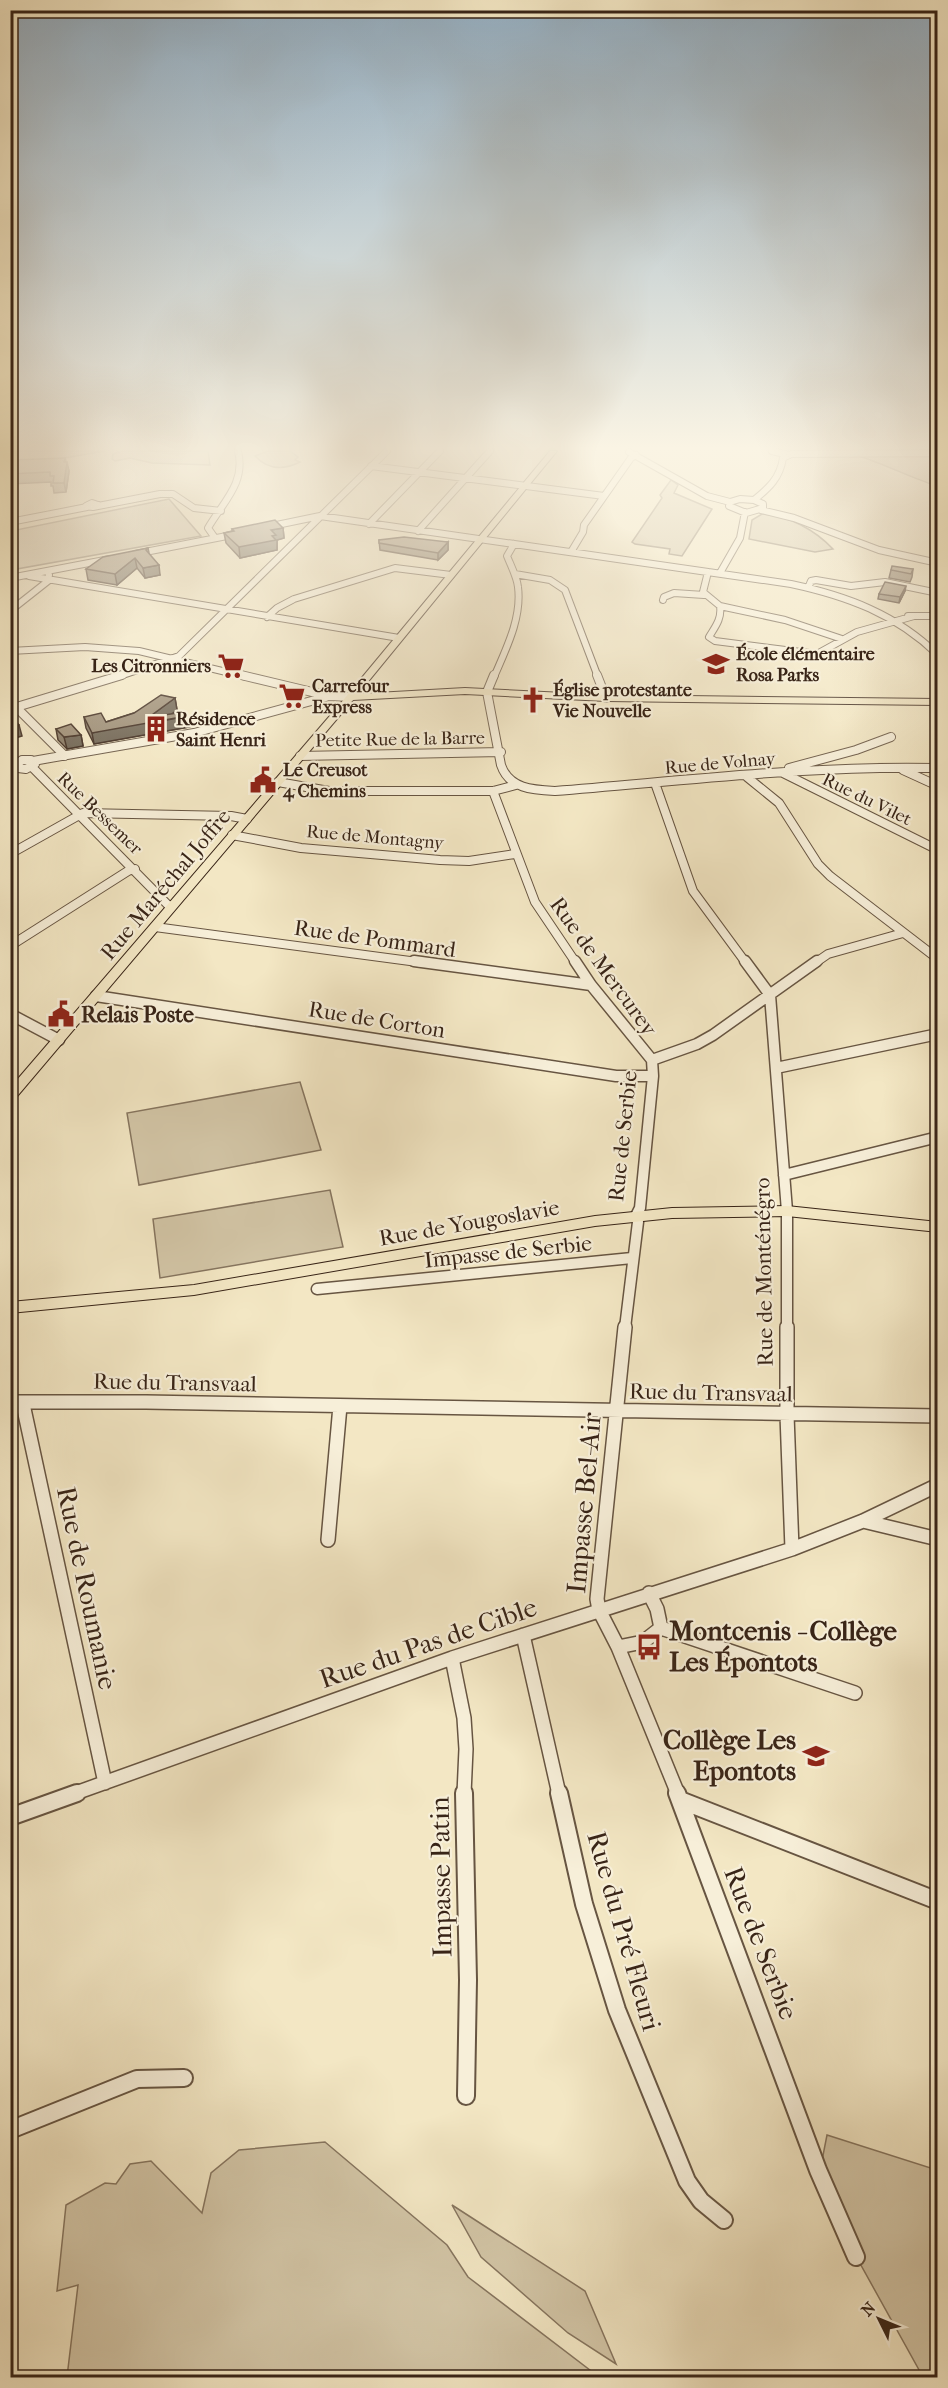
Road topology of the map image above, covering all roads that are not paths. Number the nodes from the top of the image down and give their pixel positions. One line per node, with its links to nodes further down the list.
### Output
1 (94, 562): 7 (street)
2 (273, 562): 20 (street)
3 (462, 562): 12 (main road, Rue Maréchal Joffre)
4 (510, 562): 10 (street)
5 (643, 562): 8 (street)
6 (726, 562): 9 (street)
7 (51, 571): 11 (street); 14 (street)
8 (708, 572): 9 (street); 17 (street)
9 (720, 573): 15 (street)
10 (515, 574): 34 (street); 37 (street)
11 (27, 575): 13 (street); 14 (street)
12 (452, 575): 25 (street); 27 (main road, Rue Maréchal Joffre)
13 (10, 578)
14 (48, 581): 20 (street); 21 (street)
15 (808, 588): 16 (street); 22 (street)
16 (938, 593)
17 (704, 595): 18 (street); 19 (street)
18 (663, 600)
19 (720, 606): 28 (street); 28 (street)
20 (225, 610): 25 (street); 33 (street)
21 (10, 611)
22 (881, 613): 23 (street); 26 (street)
23 (914, 616): 24 (street); 26 (street)
24 (938, 616)
25 (267, 617): 27 (street)
26 (896, 622): 28 (street); 30 (street)
27 (399, 638): 36 (main road, Rue Maréchal Joffre)
28 (842, 639)
29 (938, 644): 30 (street)
30 (928, 645): 32 (street)
31 (10, 651): 33 (street)
32 (938, 655)
33 (173, 659): 35 (street); 39 (street)
34 (487, 692): 36 (main road); 37 (main road); 41 (street)
35 (329, 696): 36 (street); 42 (street)
36 (350, 697): 43 (main road, Rue Maréchal Joffre)
37 (606, 698): 38 (main road)
38 (938, 702)
39 (13, 708): 42 (street)
40 (891, 737): 48 (street)
41 (501, 752): 43 (street, Petite Rue de la Barre); 51 (street)
42 (64, 756): 44 (street)
43 (300, 756): 50 (main road, Rue Maréchal Joffre)
44 (23, 766): 47 (street); 55 (street, Rue Bessemer)
45 (897, 767): 46 (street, Rue de Volnay); 48 (street, Rue de Volnay); 53 (street)
46 (938, 768)
47 (10, 773)
48 (783, 773): 49 (street, Rue de Volnay); 58 (street, Rue du Vilet)
49 (747, 777): 52 (street, Rue de Volnay); 64 (street)
50 (278, 782): 54 (street); 56 (main road, Rue Maréchal Joffre)
51 (512, 782): 52 (street, Rue de Volnay); 54 (street)
52 (655, 783): 68 (street)
53 (938, 786)
54 (493, 791): 60 (street, Rue de Mercurey)
55 (79, 814): 56 (street); 59 (street); 61 (street, Rue Bessemer)
56 (247, 819): 57 (main road, Rue Maréchal Joffre)
57 (232, 835): 60 (street, Rue de Montagny); 62 (main road, Rue Maréchal Joffre)
58 (938, 850)
59 (10, 854)
60 (516, 854): 67 (street, Rue de Mercurey)
61 (135, 869): 62 (street, Rue Bessemer); 65 (street)
62 (172, 906): 63 (main road, Rue Maréchal Joffre)
63 (155, 927): 67 (street, Rue de Pommard); 69 (main road, Rue Maréchal Joffre)
64 (903, 933): 66 (street); 68 (street)
65 (10, 946)
66 (938, 959)
67 (591, 985): 73 (street, Rue de Mercurey)
68 (770, 995): 73 (street); 74 (street, Rue de Monténégro)
69 (96, 996): 72 (main road, Rue Maréchal Joffre); 75 (street, Rue de Corton)
70 (10, 1014): 72 (street)
71 (938, 1034): 74 (street)
72 (59, 1040): 76 (main road, Rue Maréchal Joffre)
73 (652, 1060): 75 (street, Rue de Serbie)
74 (776, 1068): 78 (street, Rue de Monténégro)
75 (652, 1076): 80 (street, Rue de Serbie)
76 (10, 1097)
77 (938, 1137): 78 (street)
78 (784, 1175): 79 (street, Rue de Monténégro)
79 (787, 1211): 80 (main road, Rue de Yougoslavie); 81 (main road, Rue de Yougoslavie); 88 (street, Rue de Monténégro)
80 (636, 1216): 82 (street, Impasse Bel-Air); 84 (main road, Rue de Yougoslavie)
81 (938, 1227)
82 (632, 1258): 83 (street, Impasse de Serbie); 87 (street, Impasse Bel-Air)
83 (317, 1289)
84 (10, 1308)
85 (18, 1402): 86 (street, Rue du Transvaal); 102 (street, Rue de Roumanie)
86 (340, 1406): 87 (street, Rue du Transvaal); 93 (street)
87 (616, 1411): 88 (street, Rue du Transvaal); 96 (street, Impasse Bel-Air)
88 (787, 1415): 89 (street, Rue du Transvaal); 94 (street, Rue de Monténégro)
89 (938, 1416)
90 (938, 1485): 91 (street, Rue du Pas de Cible)
91 (863, 1521): 92 (street); 94 (street, Rue du Pas de Cible)
92 (938, 1539)
93 (328, 1540)
94 (792, 1550): 95 (street, Rue du Pas de Cible)
95 (649, 1593): 96 (street, Rue du Pas de Cible); 97 (street)
96 (599, 1610): 98 (street, Rue du Pas de Cible); 99 (street, Impasse Bel-Air)
97 (661, 1628): 99 (street); 101 (street)
98 (523, 1635): 100 (street, Rue du Pas de Cible); 109 (street, Rue du Pré Fleuri)
99 (618, 1647): 103 (street, Rue de Serbie)
100 (452, 1658): 102 (street, Rue du Pas de Cible); 107 (street, Impasse Patin)
101 (855, 1693)
102 (105, 1783): 104 (street, Rue du Pas de Cible)
103 (680, 1800): 105 (street); 110 (street, Rue de Serbie)
104 (10, 1817)
105 (938, 1901)
106 (184, 2078): 108 (street)
107 (466, 2096)
108 (10, 2130)
109 (724, 2220)
110 (856, 2257)

